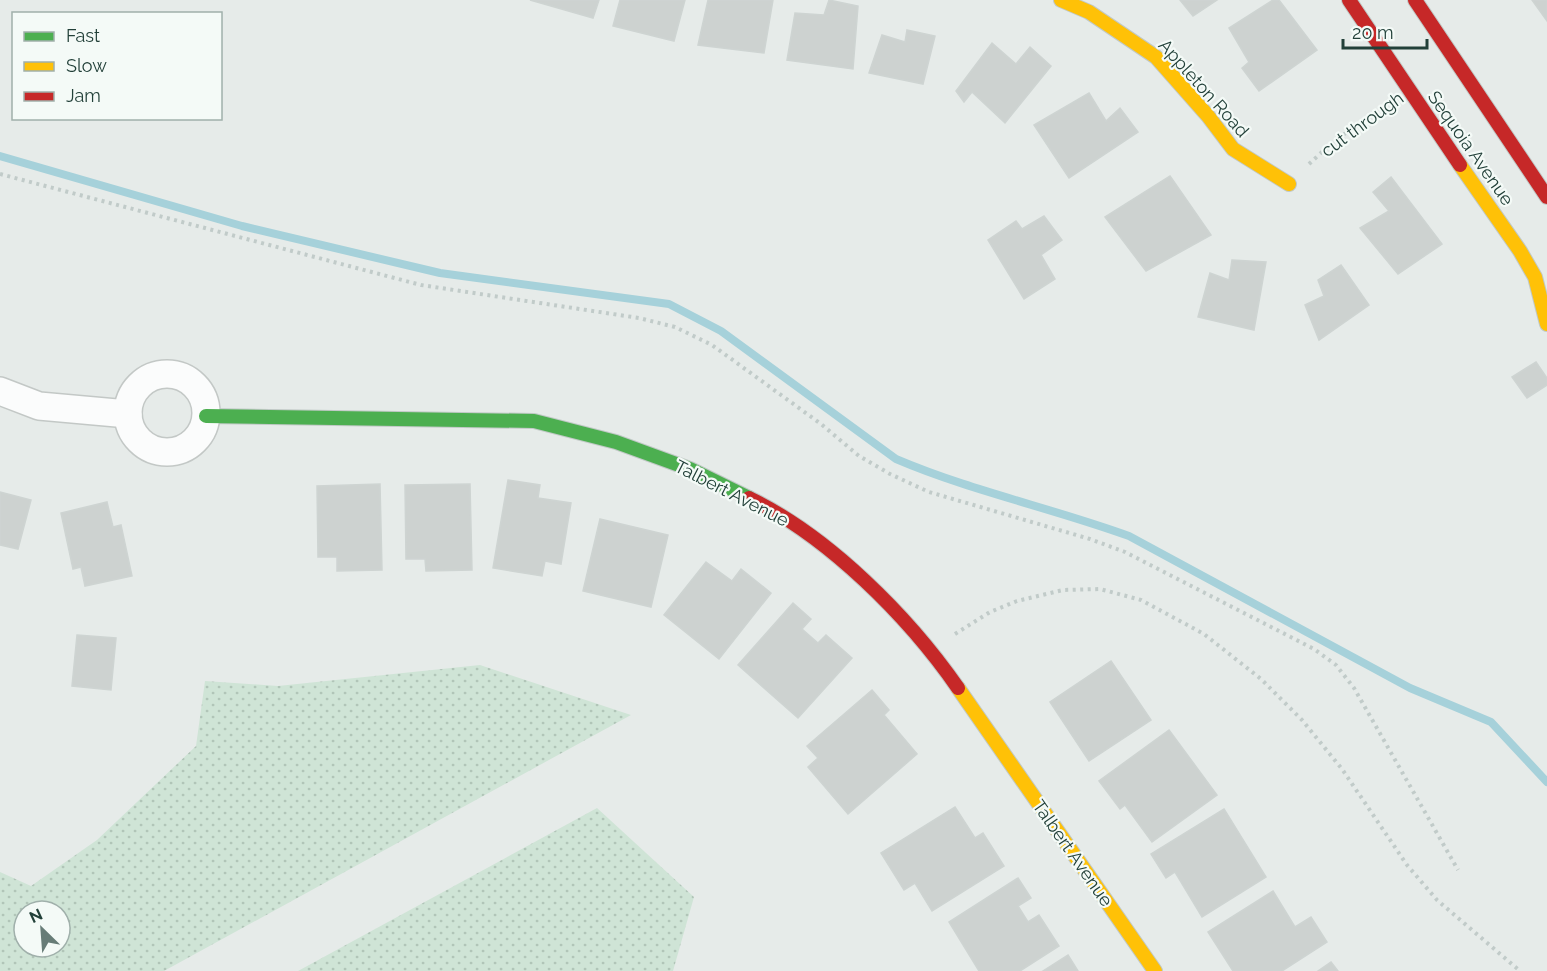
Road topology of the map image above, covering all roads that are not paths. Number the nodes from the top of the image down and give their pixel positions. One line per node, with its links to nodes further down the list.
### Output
1 (1061, 0): 4 (street, Appleton Road)
2 (1349, 0): 6 (street, Sequoia Avenue)
3 (1415, 0): 5 (street, Sequoia Avenue)
4 (1290, 184)
5 (1547, 197)
6 (1547, 324)
7 (0, 391): 8 (street)
8 (128, 414): 9 (street); 9 (street)
9 (206, 416): 10 (street, Talbert Avenue)
10 (1155, 971)

